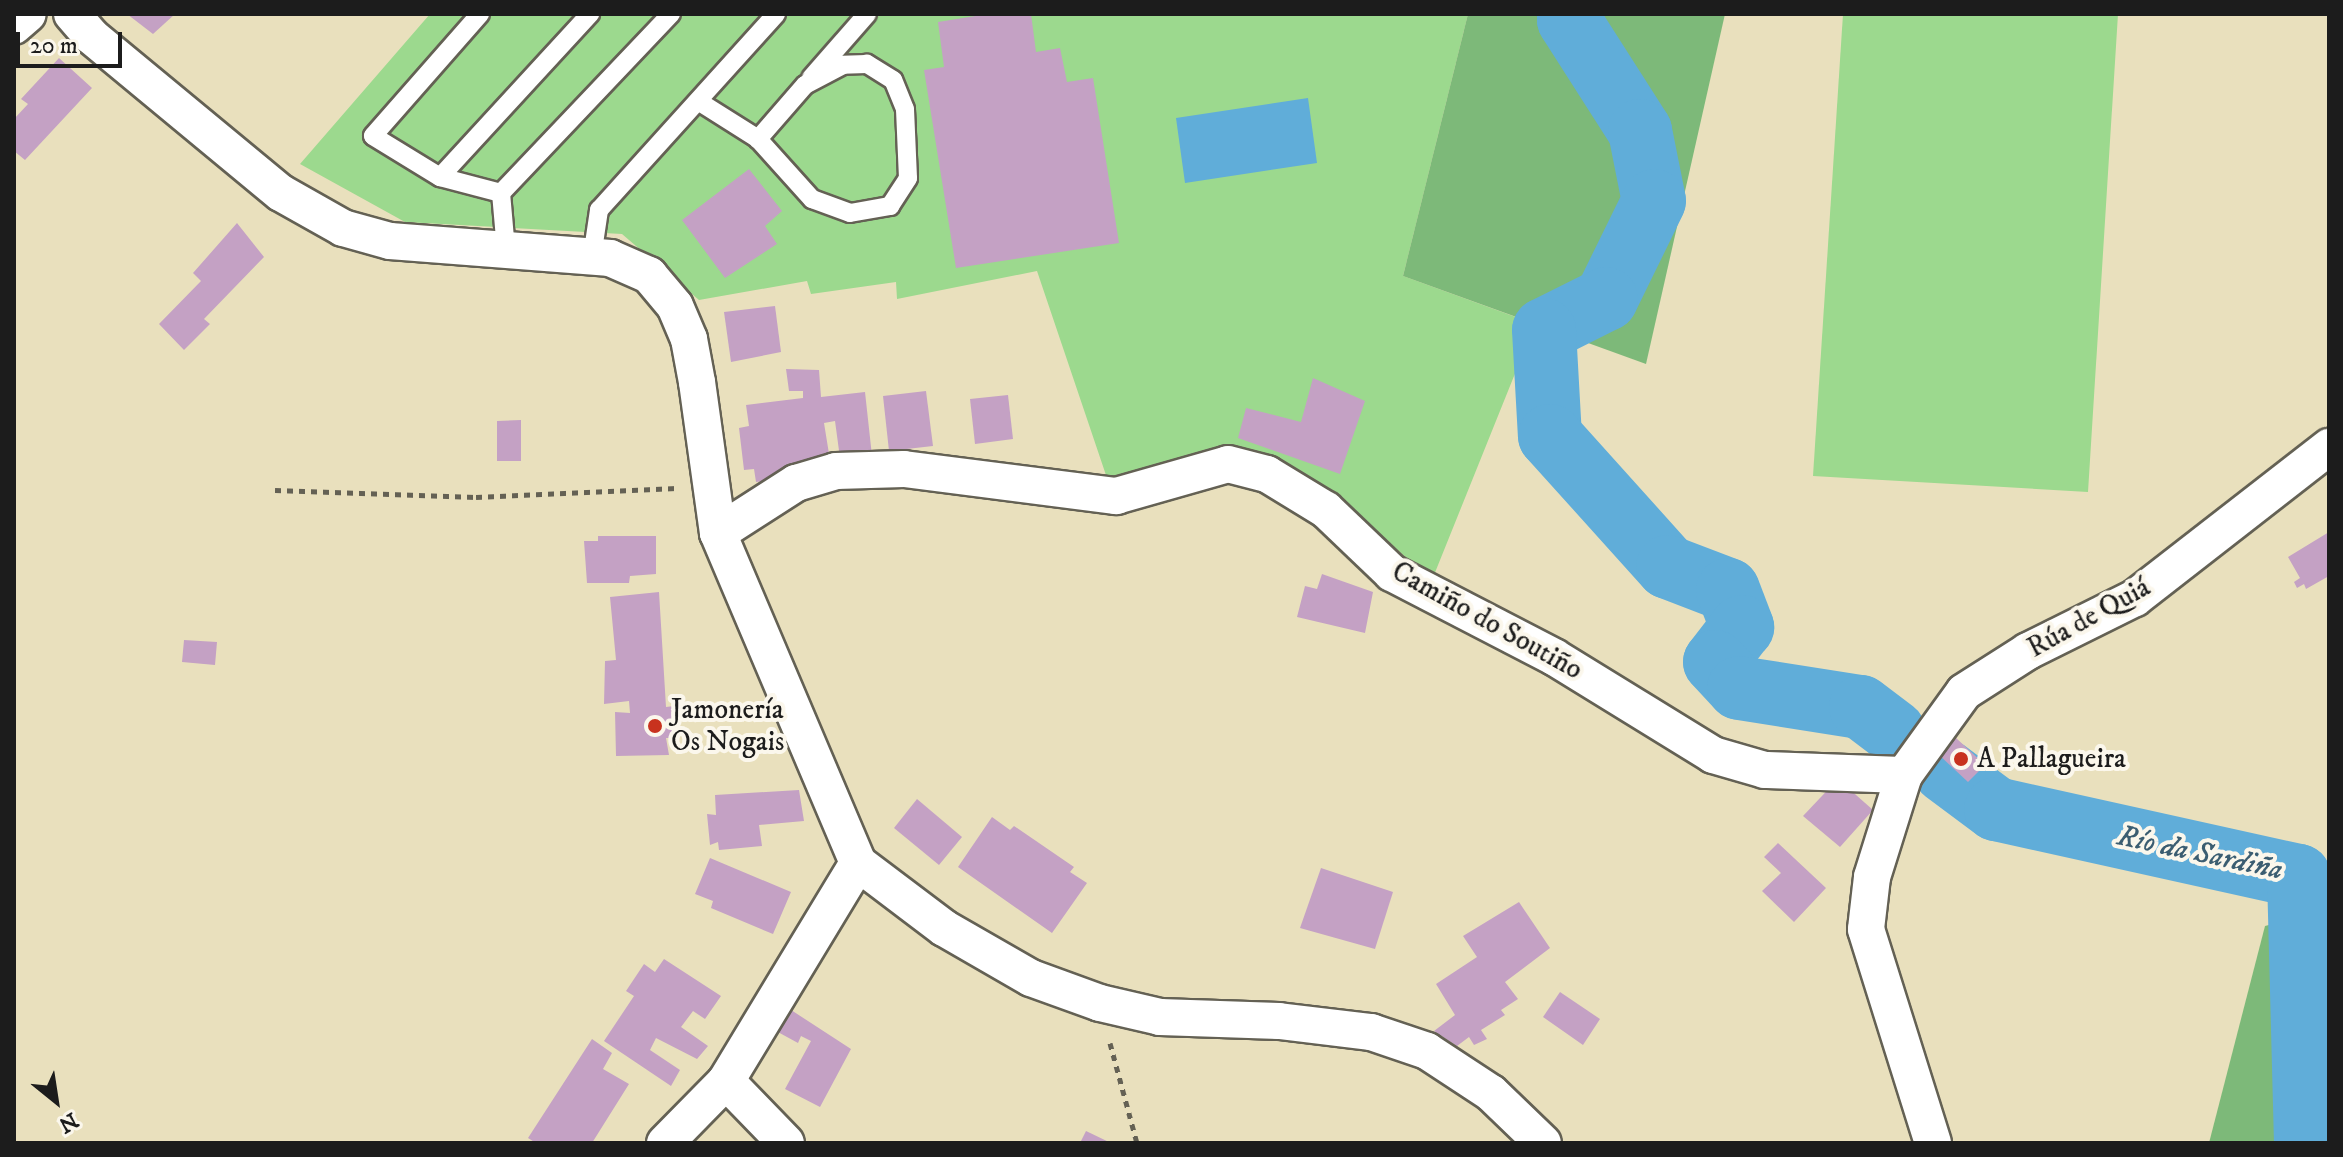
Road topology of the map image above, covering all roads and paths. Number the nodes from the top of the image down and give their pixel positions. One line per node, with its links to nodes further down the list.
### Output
1 (28, 14): 8 (street)
2 (72, 14): 14 (street)
3 (480, 14): 12 (lane)
4 (590, 14): 12 (lane)
5 (671, 14): 13 (lane)
6 (776, 14): 10 (lane)
7 (867, 14): 9 (lane)
8 (14, 26)
9 (805, 85): 11 (lane); 11 (lane)
10 (698, 101): 11 (lane); 15 (lane)
11 (758, 139)
12 (440, 177): 13 (lane)
13 (501, 193): 14 (lane)
14 (506, 250): 15 (street)
15 (592, 257): 17 (street)
16 (2329, 447): 20 (street, Rúa de Quiá)
17 (711, 486): 18 (path); 19 (street)
18 (275, 490)
19 (718, 533): 20 (street, Camiño do Soutiño); 21 (street)
20 (1904, 775): 28 (street, Rúa de Quiá)
21 (858, 863): 22 (street); 23 (street)
22 (1100, 1003): 26 (path); 27 (street)
23 (726, 1081): 24 (street); 25 (street)
24 (665, 1143)
25 (786, 1143)
26 (1137, 1143)
27 (1543, 1143)
28 (1933, 1143)

